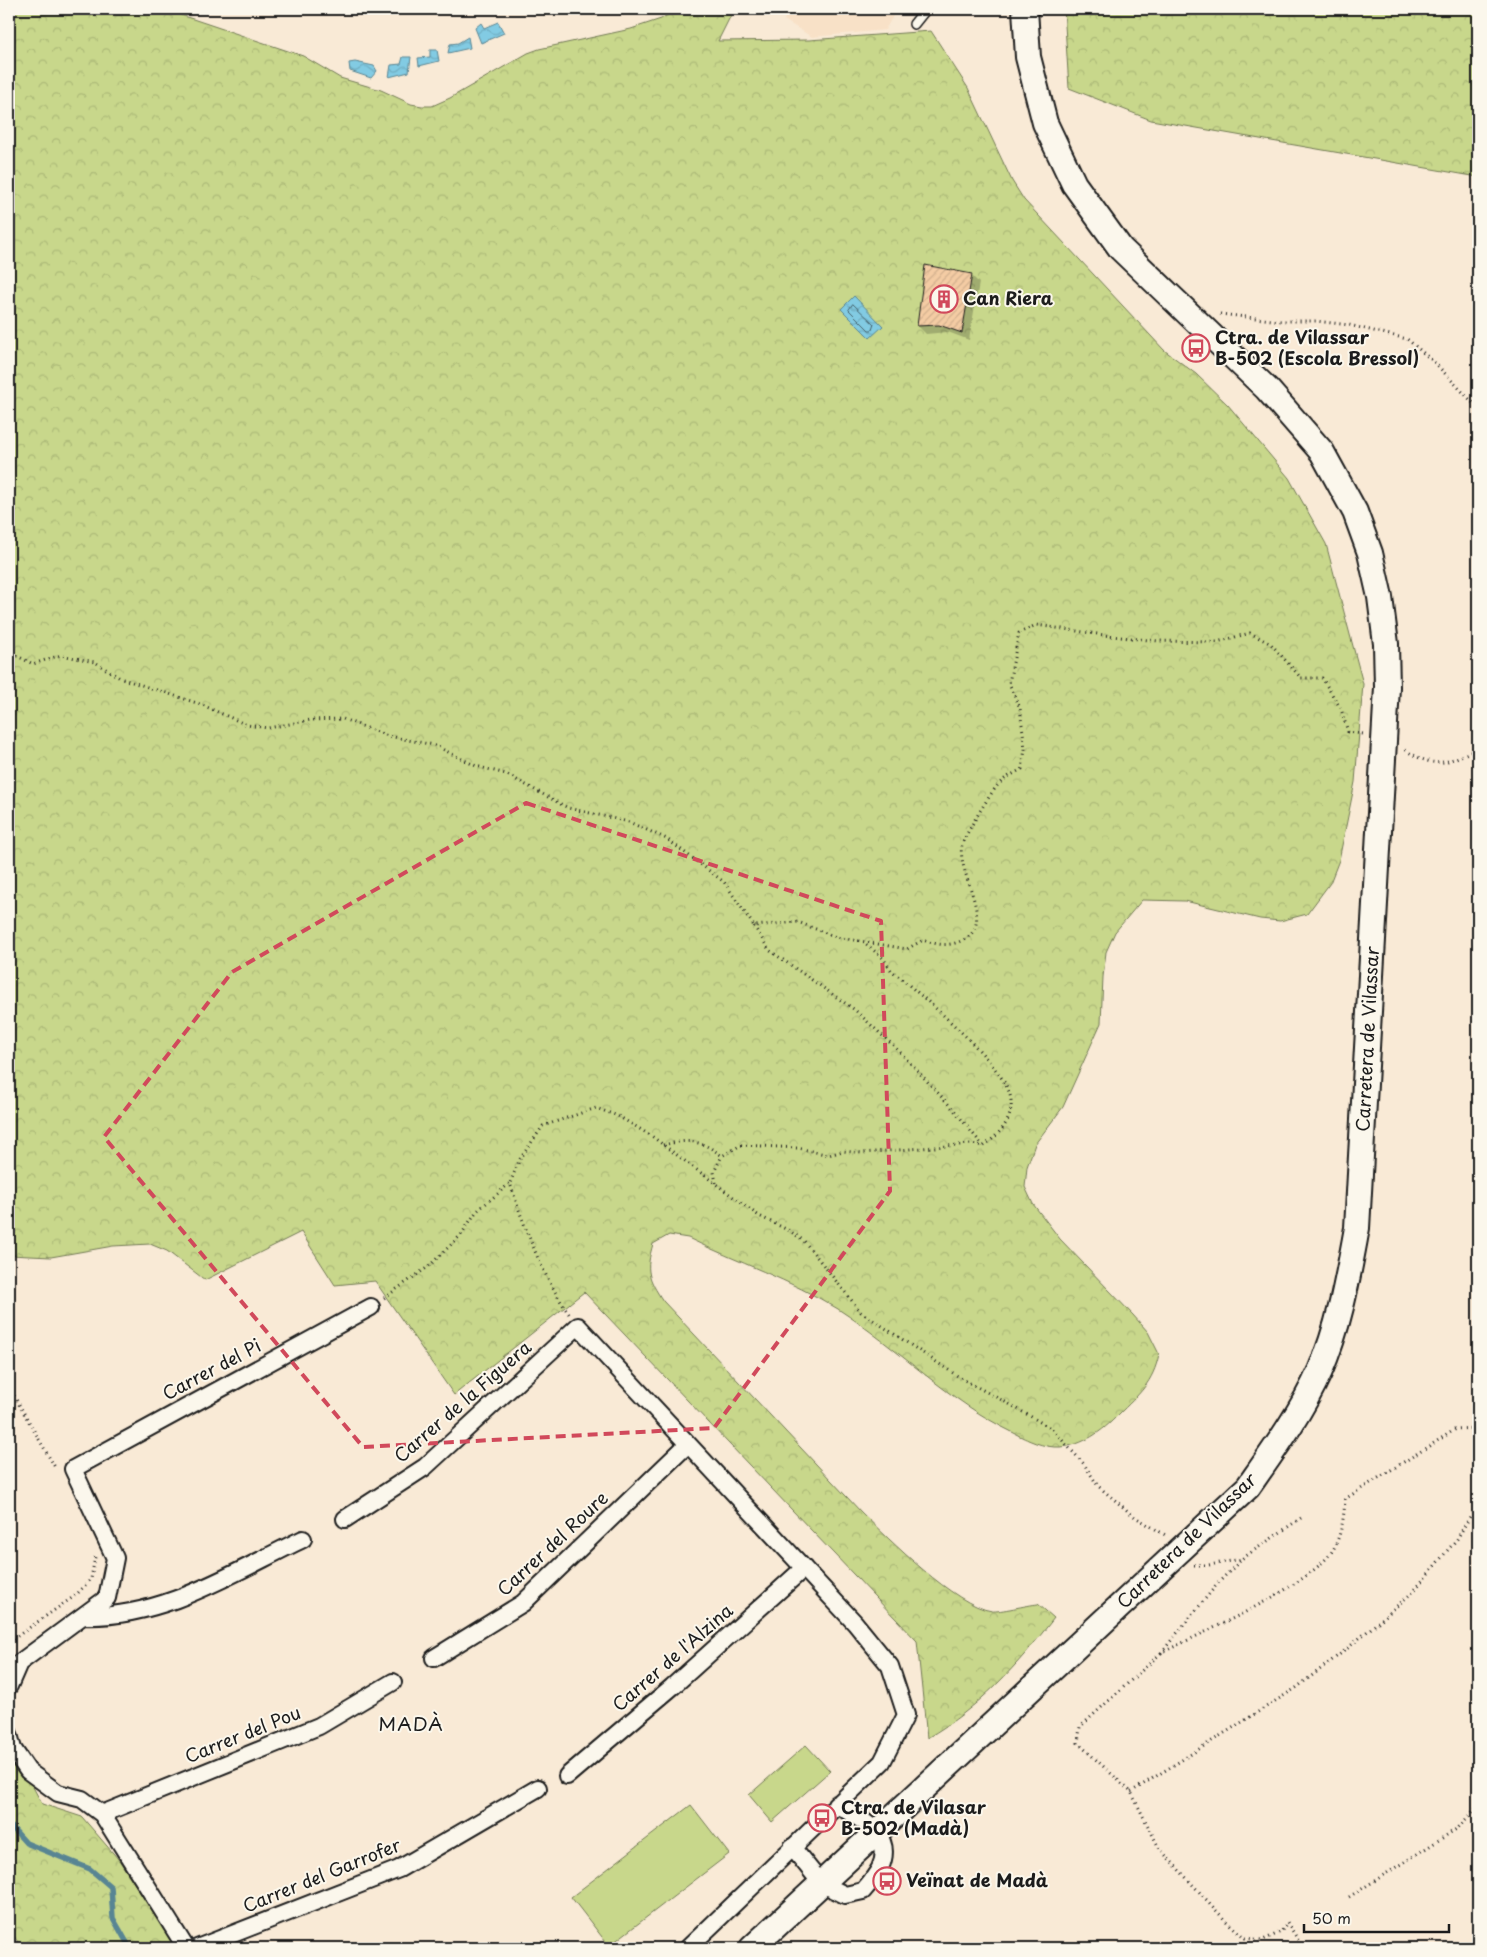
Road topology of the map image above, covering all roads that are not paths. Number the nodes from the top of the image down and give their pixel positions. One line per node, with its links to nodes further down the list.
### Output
1 (926, 9): 3 (lane)
2 (1025, 9): 18 (street, Carretera de Vilassar)
3 (914, 24)
4 (371, 1307): 9 (street, Carrer del Pi)
5 (688, 1444): 6 (street, Carrer de la Figuera); 8 (street); 10 (street, Carrer del Roure)
6 (345, 1519)
7 (303, 1539): 9 (street)
8 (804, 1568): 14 (street, Carrer de l'Alzina); 16 (street)
9 (83, 1616): 12 (street)
10 (434, 1658)
11 (393, 1682): 17 (street, Carrer del Pou)
12 (9, 1686)
13 (9, 1734): 17 (street)
14 (567, 1776)
15 (538, 1788): 22 (street, Carrer del Garrofer)
16 (836, 1804): 18 (street); 19 (street)
17 (102, 1814): 21 (street)
18 (878, 1831): 20 (street, Carretera de Vilassar); 20 (street)
19 (792, 1847): 20 (street); 23 (street)
20 (821, 1883): 24 (street, Carretera de Vilassar)
21 (186, 1948)
22 (197, 1948)
23 (688, 1948)
24 (752, 1948)

